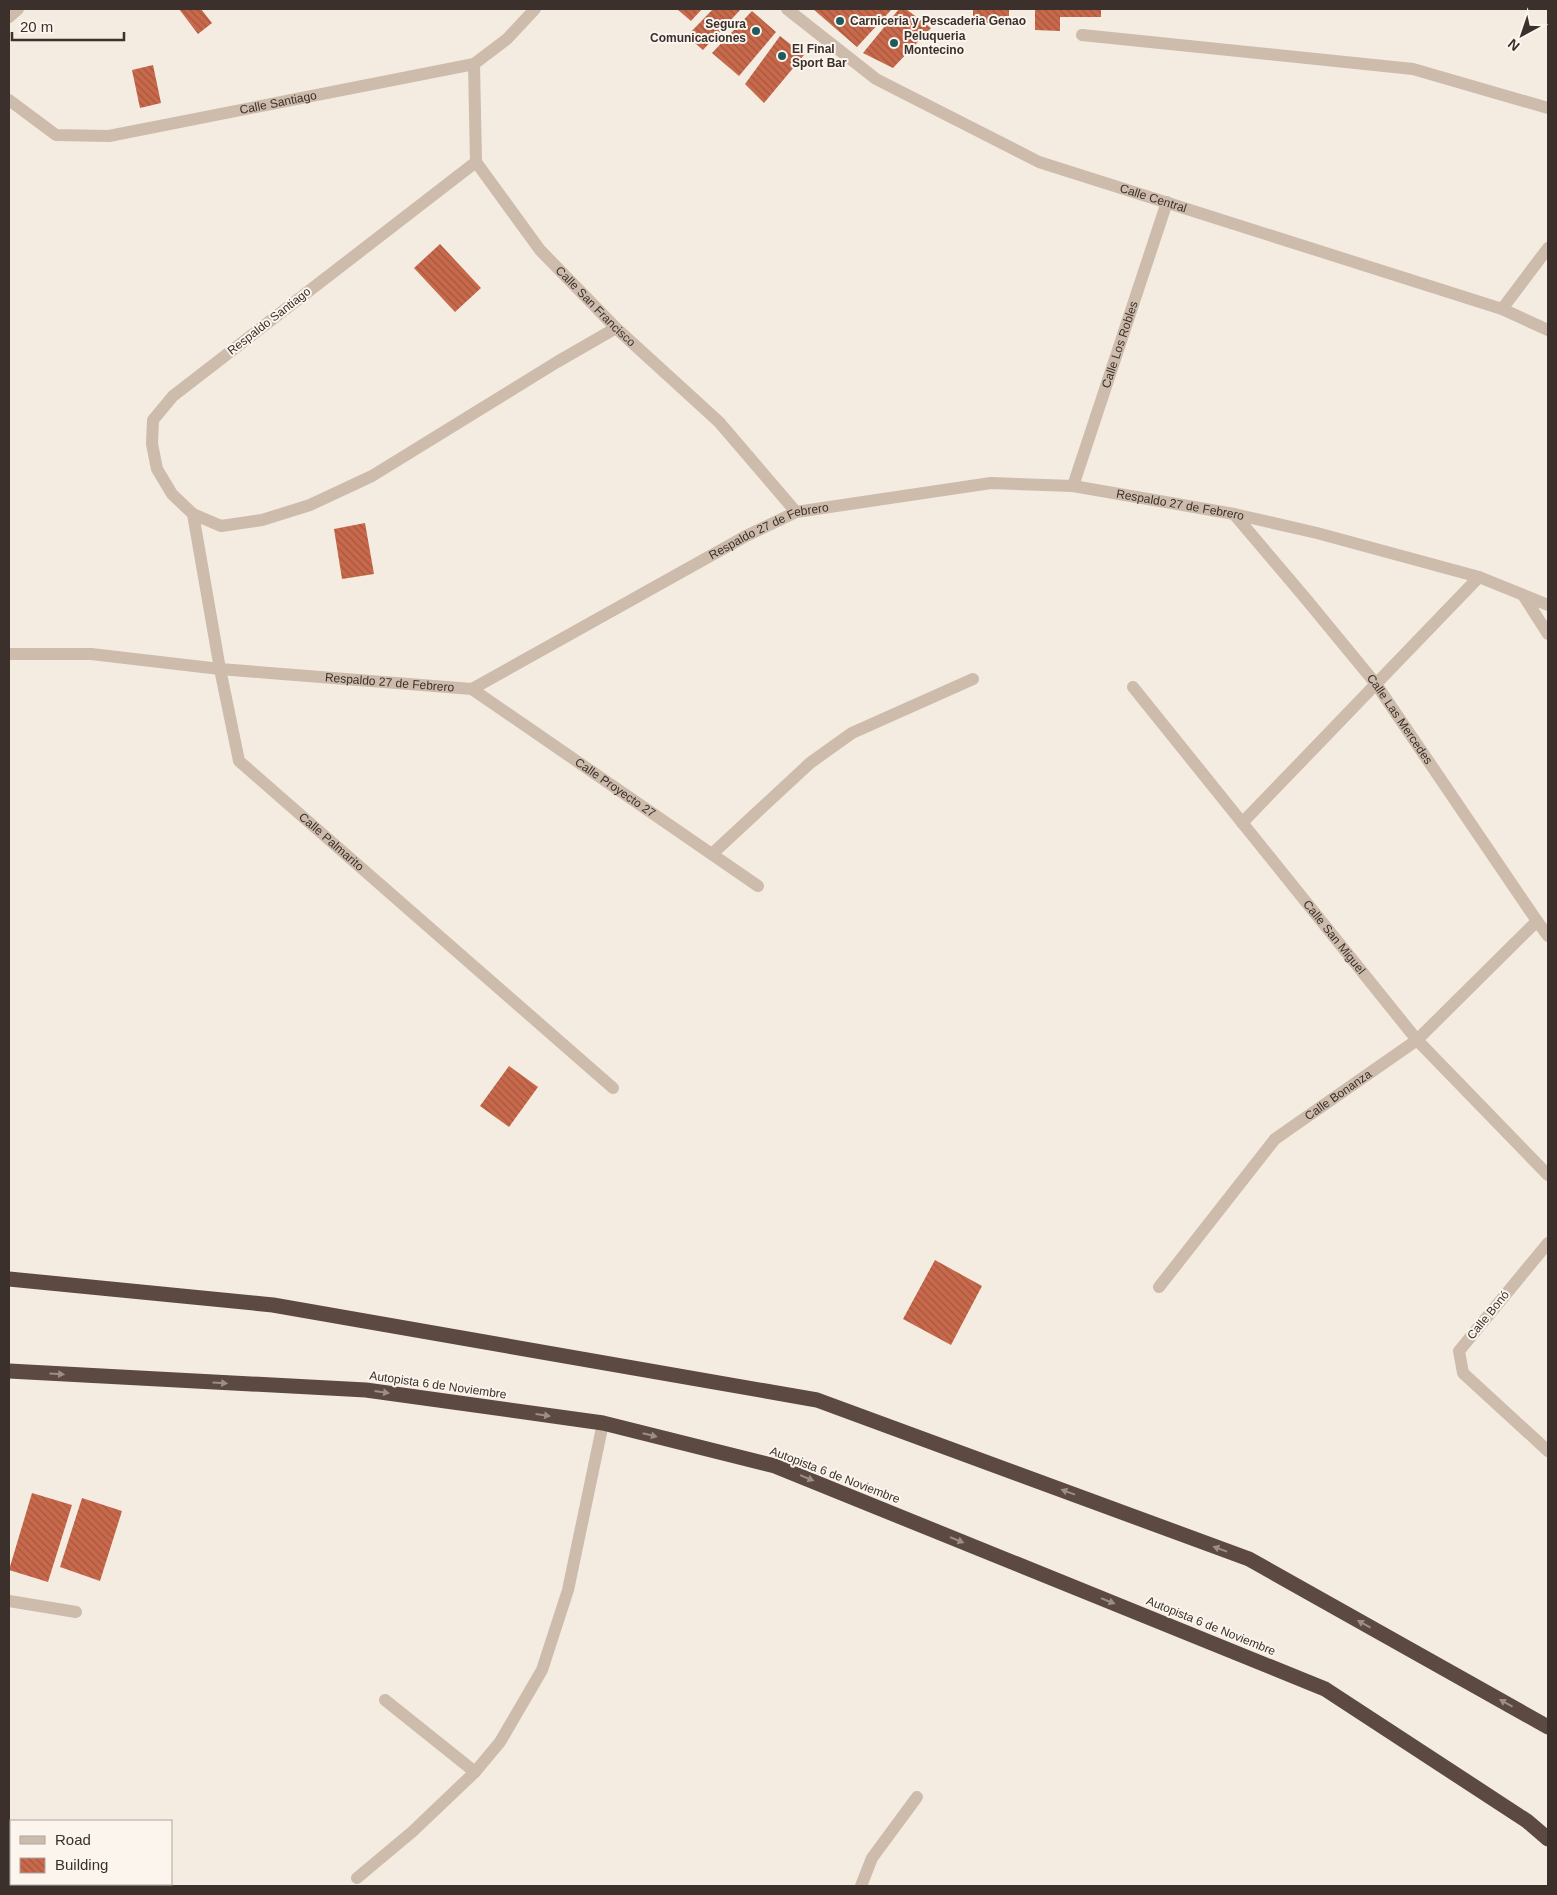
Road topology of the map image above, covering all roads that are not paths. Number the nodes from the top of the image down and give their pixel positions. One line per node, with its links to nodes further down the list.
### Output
1 (18, 9): 4 (street)
2 (535, 9): 6 (street, Calle Santiago)
3 (787, 9): 10 (street, Calle Central)
4 (9, 17)
5 (1082, 35): 8 (street)
6 (474, 64): 7 (street, Calle Santiago); 9 (street)
7 (9, 100)
8 (1548, 108)
9 (476, 162): 13 (street, Calle San Francisco); 17 (street, Respaldo Santiago)
10 (1167, 202): 12 (street, Calle Central); 15 (street, Calle Los Robles)
11 (1548, 248): 12 (street)
12 (1502, 309): 14 (street, Calle Central)
13 (616, 328): 16 (street, Calle San Francisco); 17 (street)
14 (1548, 330)
15 (1073, 486): 16 (street, Respaldo 27 de Febrero); 18 (street, Respaldo 27 de Febrero)
16 (796, 512): 28 (street, Respaldo 27 de Febrero)
17 (193, 514): 24 (street, Calle Palmarito)
18 (1234, 514): 19 (street, Respaldo 27 de Febrero); 26 (street, Calle Las Mercedes)
19 (1479, 577): 20 (street, Respaldo 27 de Febrero); 26 (street)
20 (1522, 595): 21 (street, Respaldo 27 de Febrero); 22 (street)
21 (1548, 605)
22 (1548, 634)
23 (9, 654): 24 (street, Respaldo 27 de Febrero)
24 (220, 669): 28 (street, Respaldo 27 de Febrero); 35 (street, Calle Palmarito)
25 (973, 679): 30 (street)
26 (1376, 684): 29 (street); 32 (street, Calle Las Mercedes)
27 (1132, 687): 29 (street, Calle San Miguel)
28 (472, 689): 30 (street, Calle Proyecto 27)
29 (1242, 823): 34 (street, Calle San Miguel)
30 (712, 854): 31 (street, Calle Proyecto 27)
31 (758, 886)
32 (1537, 921): 33 (street, Calle Las Mercedes); 34 (street, Calle Bonanza)
33 (1548, 936)
34 (1417, 1040): 36 (street, Calle San Miguel); 39 (street, Calle Bonanza)
35 (613, 1088)
36 (1548, 1175)
37 (1548, 1243): 42 (street, Calle Bonó)
38 (9, 1280): 46 (highway, one-way to 38)
39 (1159, 1287)
40 (9, 1372): 41 (highway, Autopista 6 de Noviembre, one-way to 41)
41 (603, 1423): 47 (street); 49 (highway, Autopista 6 de Noviembre, one-way to 49)
42 (1548, 1451)
43 (9, 1601): 44 (street)
44 (76, 1612)
45 (385, 1700): 47 (street)
46 (1548, 1727)
47 (475, 1772): 50 (street)
48 (917, 1797): 51 (street)
49 (1548, 1839)
50 (356, 1878)
51 (861, 1886)

